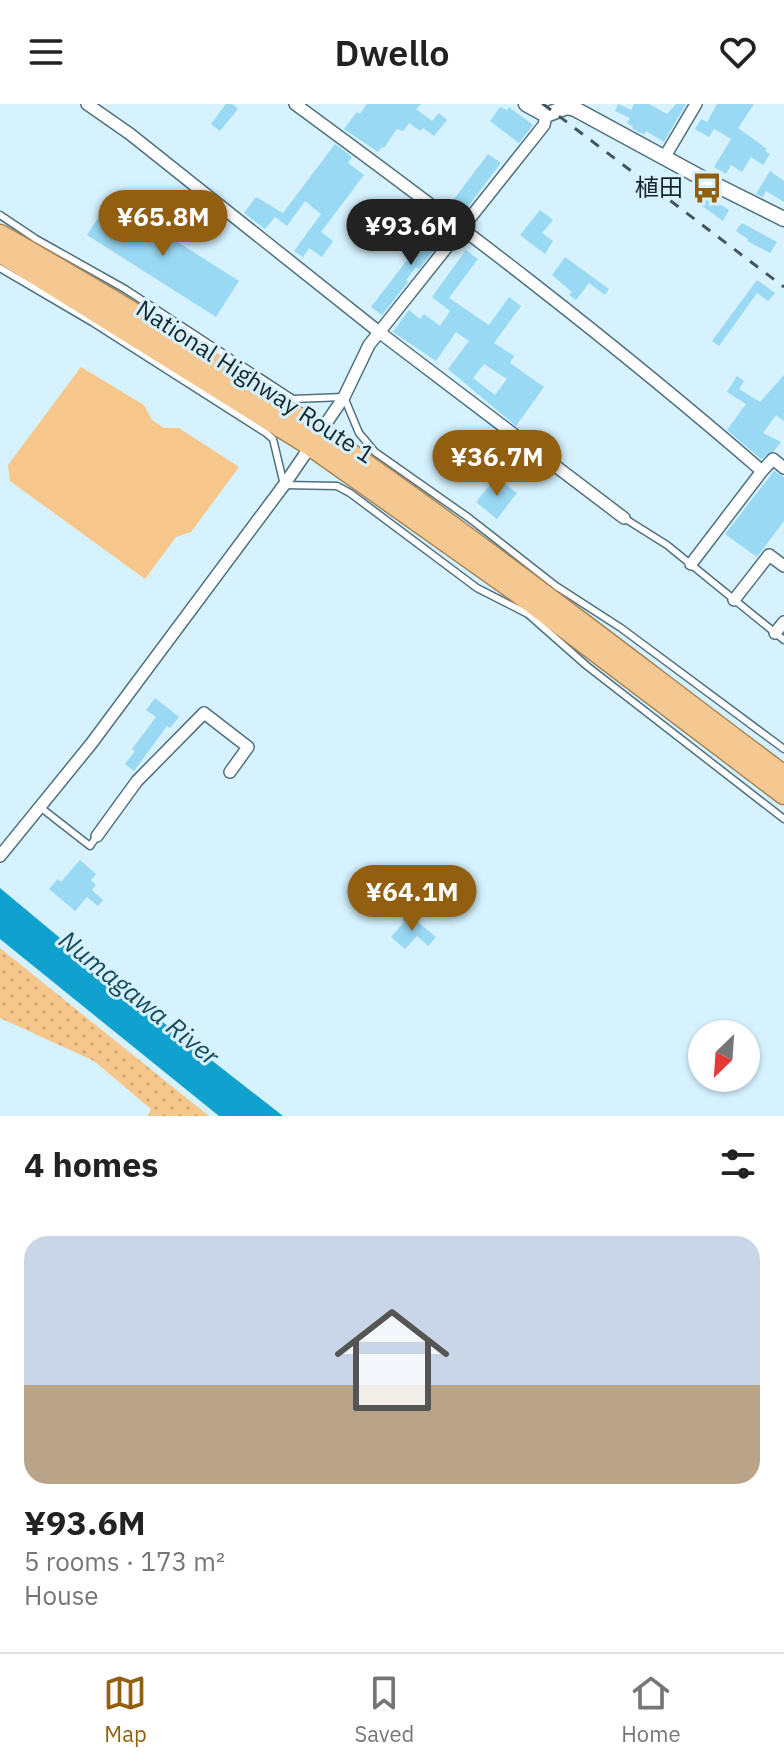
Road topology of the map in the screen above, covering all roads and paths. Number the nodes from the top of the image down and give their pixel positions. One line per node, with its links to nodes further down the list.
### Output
1 (87, 104): 14 (street)
2 (295, 104): 10 (street)
3 (526, 104): 6 (street)
4 (696, 104): 7 (street)
5 (567, 106): 6 (street); 7 (street)
6 (546, 115): 10 (street)
7 (664, 158): 9 (street)
8 (0, 215): 15 (lane)
9 (783, 215)
10 (462, 227): 14 (street); 18 (street)
11 (0, 235): 16 (highway, National Highway Route 1)
12 (0, 252): 16 (highway, National Highway Route 1)
13 (0, 268): 19 (lane)
14 (379, 332): 15 (street); 20 (street)
15 (344, 397): 16 (street); 26 (lane)
16 (315, 439): 19 (street); 28 (highway, National Highway Route 1); 29 (highway, National Highway Route 1)
17 (784, 468): 18 (street)
18 (762, 471): 21 (street)
19 (284, 485): 30 (street); 31 (lane)
20 (624, 518): 21 (lane)
21 (691, 564): 23 (lane)
22 (784, 566): 23 (street)
23 (734, 600): 25 (lane)
24 (784, 622): 25 (street)
25 (780, 637)
26 (784, 749)
27 (230, 772): 32 (street)
28 (784, 776)
29 (784, 794)
30 (40, 807): 32 (lane); 33 (street)
31 (784, 819)
32 (97, 836)
33 (0, 856)

